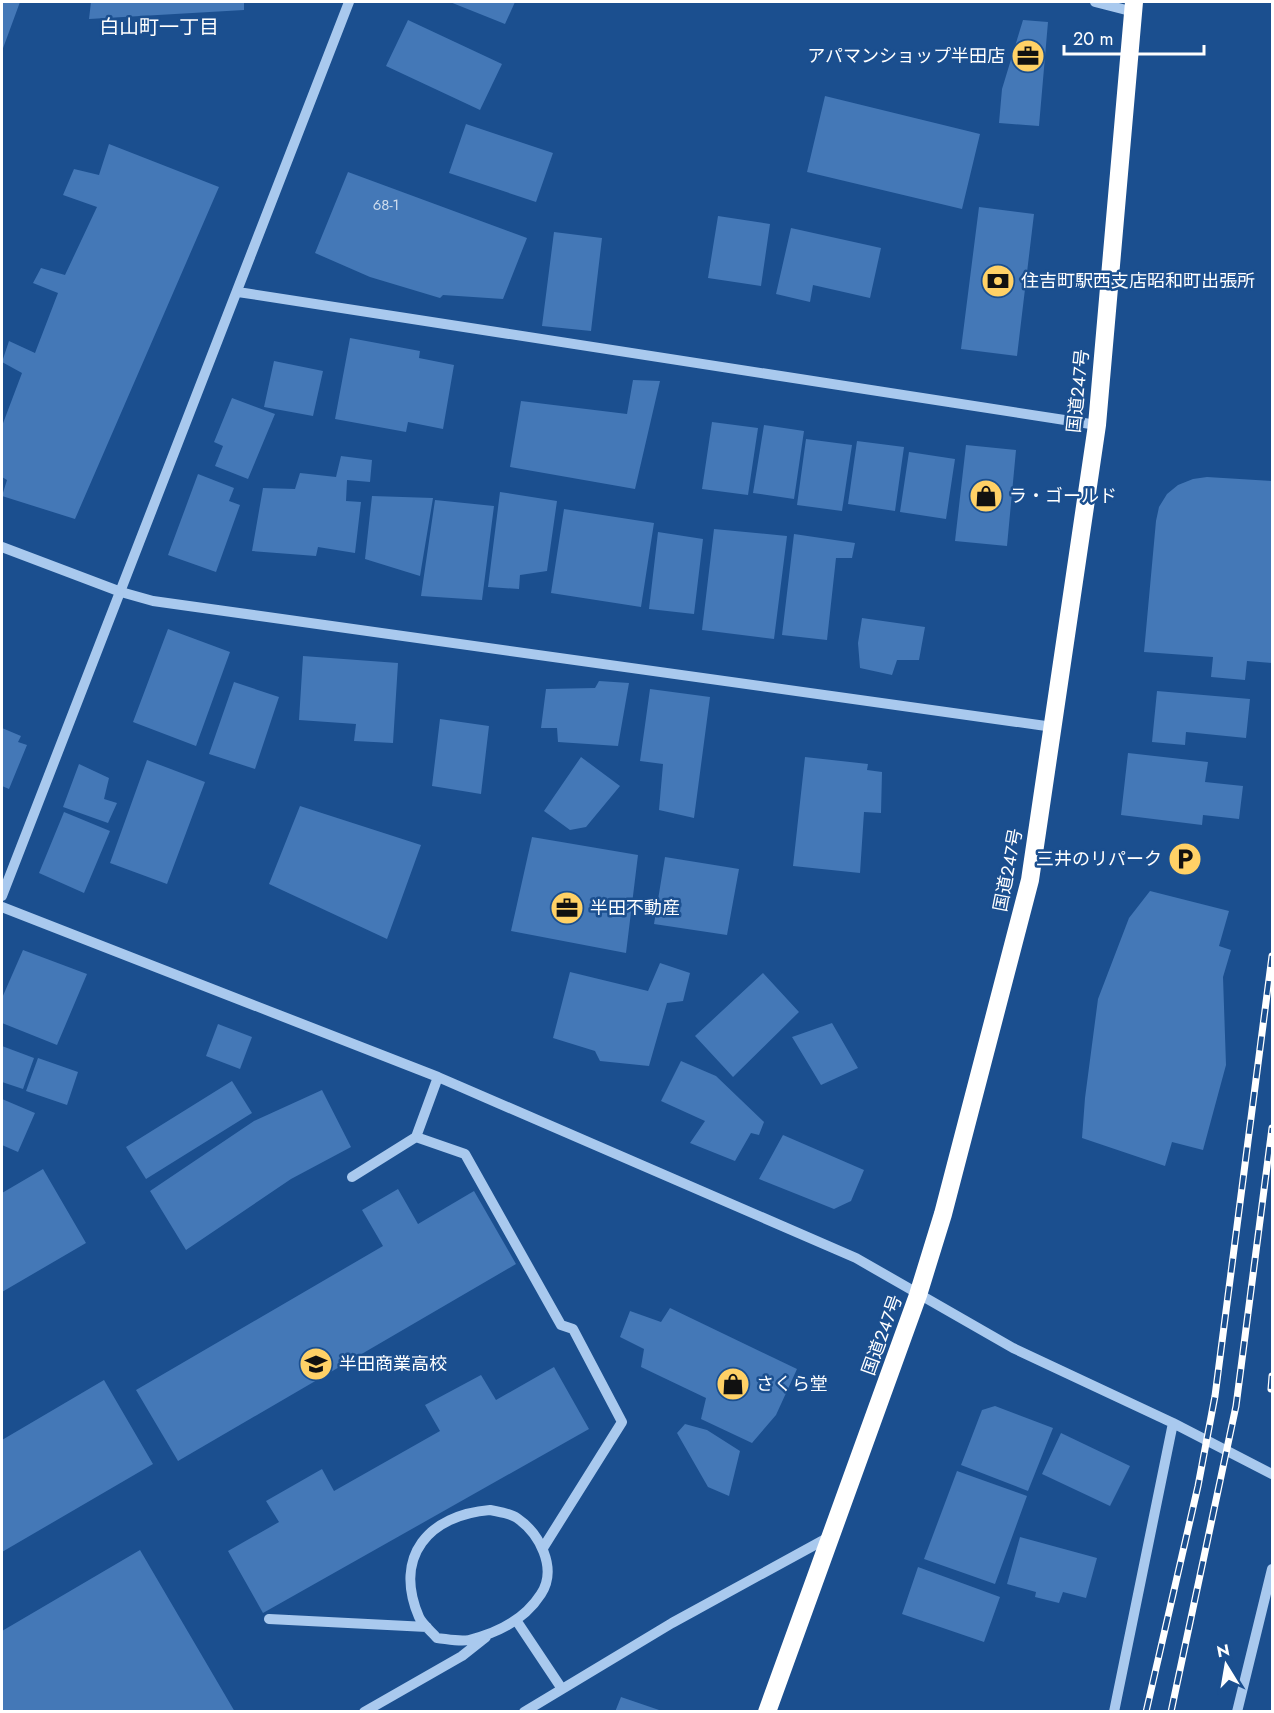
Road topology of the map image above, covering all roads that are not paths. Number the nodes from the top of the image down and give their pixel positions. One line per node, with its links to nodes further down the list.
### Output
1 (349, 2): 4 (street)
2 (1095, 2): 3 (street)
3 (1134, 7): 5 (highway, 国道247号)
4 (238, 292): 5 (street); 7 (street)
5 (1097, 425): 8 (highway, 国道247号)
6 (2, 547): 7 (street)
7 (121, 592): 8 (street); 9 (street)
8 (1053, 727): 14 (highway, 国道247号)
9 (2, 896)
10 (2, 907): 11 (street)
11 (438, 1077): 12 (street); 14 (street)
12 (416, 1137): 13 (street); 18 (street)
13 (352, 1177)
14 (918, 1295): 15 (street); 17 (highway, 国道247号)
15 (1173, 1423): 16 (street); 28 (street)
16 (1272, 1473)
17 (831, 1535): 24 (street); 27 (highway, 国道247号)
18 (543, 1548): 21 (street); 22 (street)
19 (1272, 1569): 29 (street)
20 (269, 1619): 22 (street)
21 (516, 1620): 23 (street); 24 (street)
22 (427, 1627): 23 (street)
23 (491, 1633): 25 (street)
24 (562, 1689): 26 (street)
25 (364, 1712)
26 (524, 1712)
27 (767, 1712)
28 (1114, 1712)
29 (1237, 1712)

